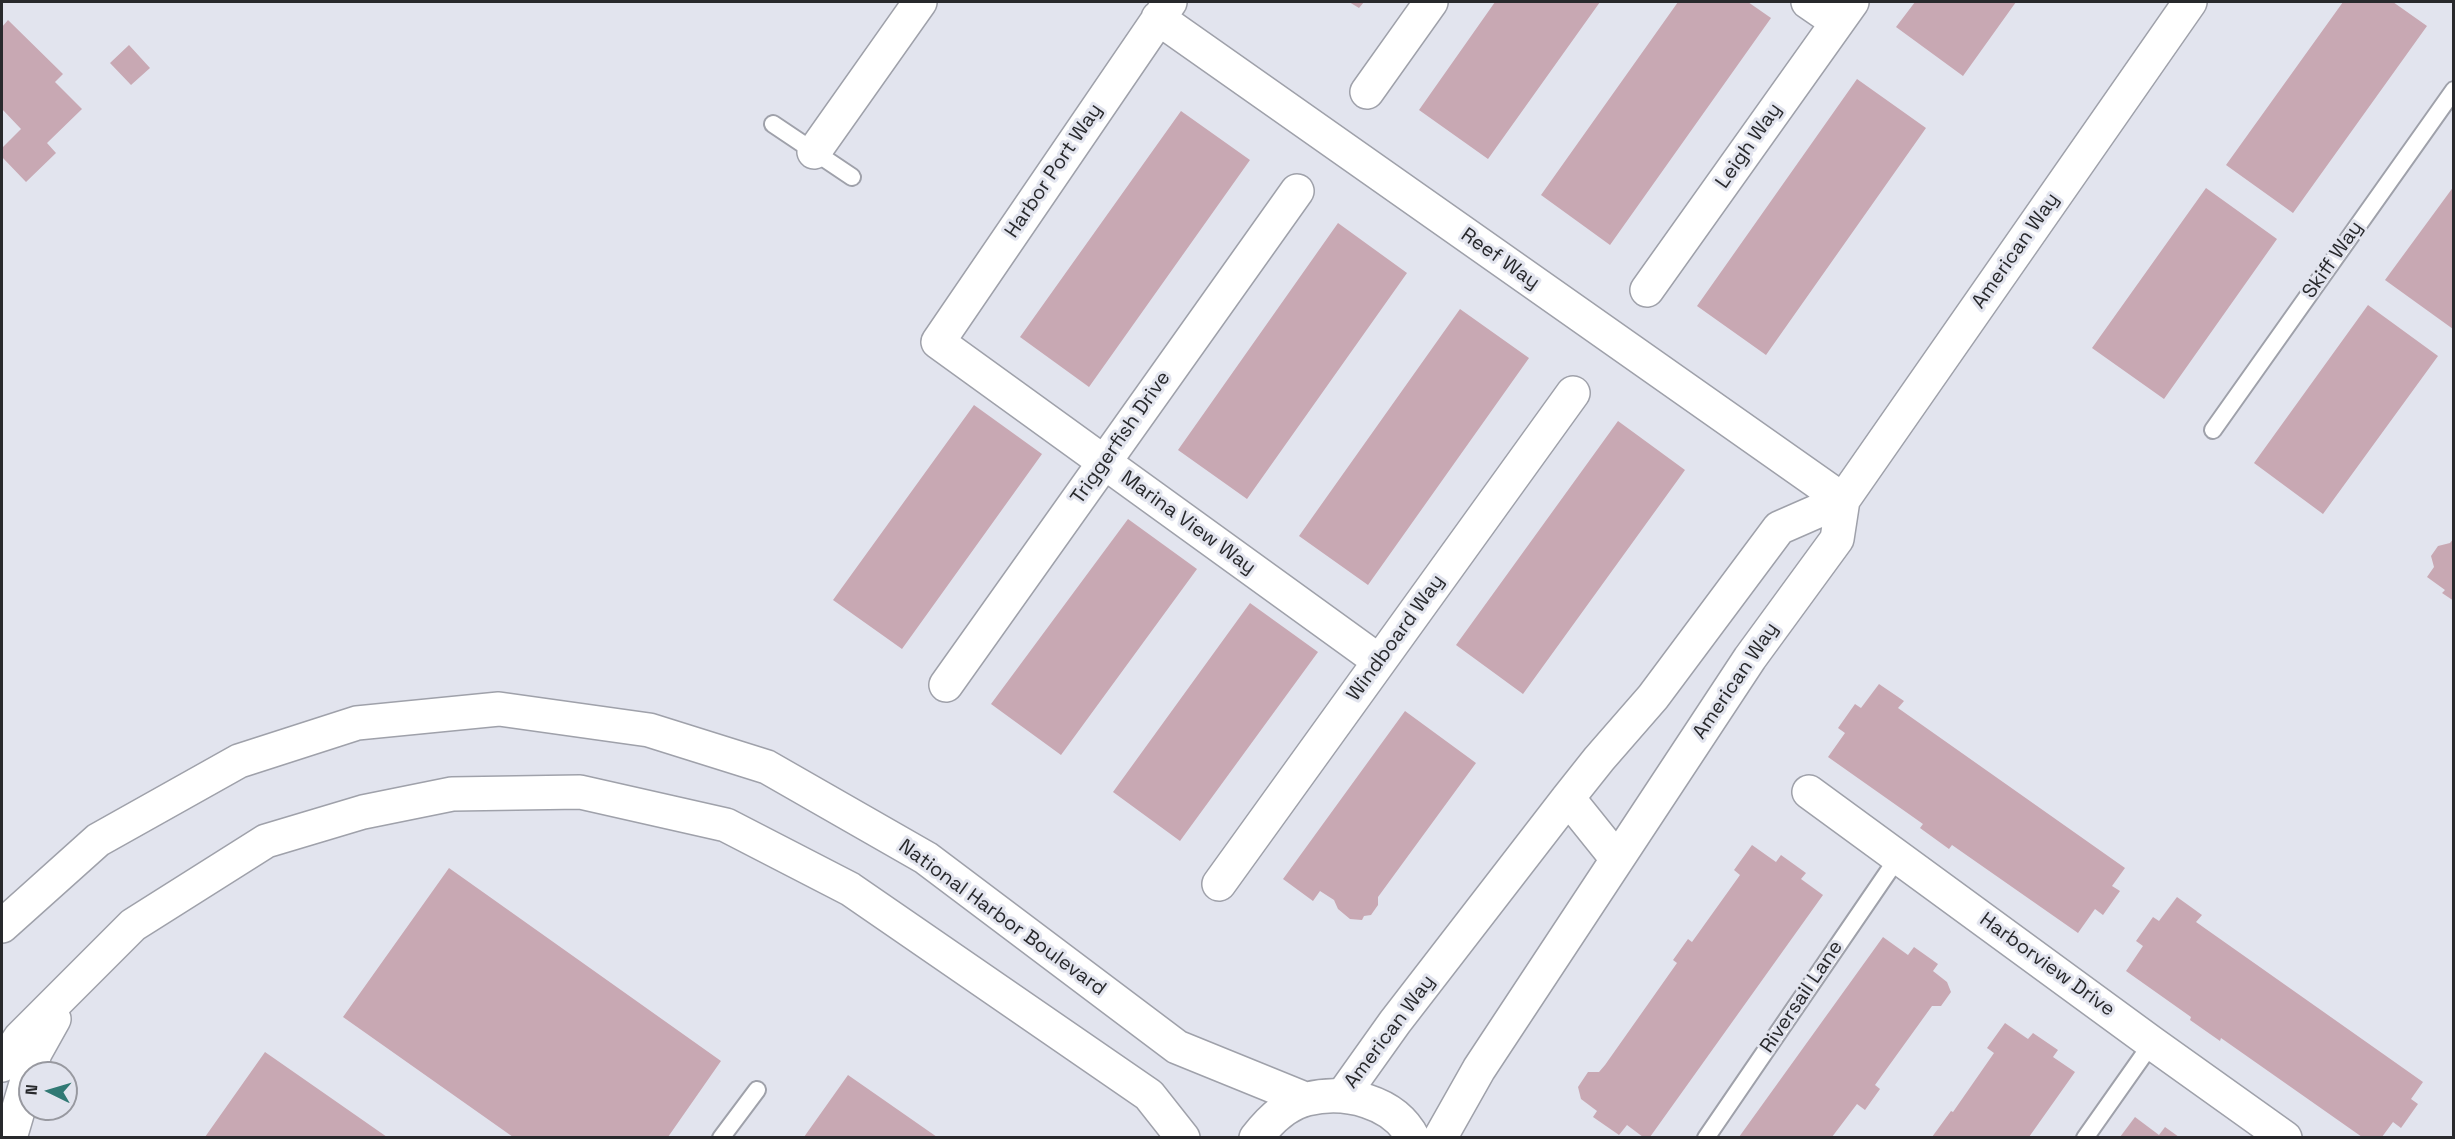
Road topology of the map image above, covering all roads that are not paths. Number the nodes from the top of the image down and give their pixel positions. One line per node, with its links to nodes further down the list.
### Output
1 (920, 2): 10 (street)
2 (1431, 2): 8 (street)
3 (1808, 2): 6 (street)
4 (2190, 2): 18 (street, American Way)
5 (1164, 10): 14 (street, Harbor Port Way); 18 (street, Reef Way)
6 (1845, 12): 13 (street, Leigh Way)
7 (2454, 90): 16 (lane, Skiff Way)
8 (1367, 92)
9 (773, 124): 10 (lane)
10 (814, 152): 11 (lane)
11 (852, 177)
12 (1297, 191): 17 (street, Triggerfish Drive)
13 (1647, 290)
14 (938, 342): 17 (street, Marina View Way)
15 (1573, 393): 19 (street, Windboard Way)
16 (2212, 430)
17 (1104, 462): 19 (street, Marina View Way); 20 (street, Triggerfish Drive)
18 (1843, 500): 22 (street, American Way); 24 (street, American Way)
19 (1379, 661): 25 (street, Windboard Way)
20 (946, 685)
21 (1809, 792): 23 (street, Harborview Drive)
22 (1568, 798): 24 (street); 31 (street, American Way)
23 (1899, 856): 28 (street, Harborview Drive); 39 (lane, Riversail Lane)
24 (1617, 859): 38 (street, American Way)
25 (1219, 884)
26 (2, 926): 32 (street, National Harbor Boulevard)
27 (70, 987): 29 (street); 33 (street); 35 (street)
28 (2152, 1043): 40 (lane); 41 (street, Harborview Drive)
29 (2, 1065)
30 (757, 1090): 34 (lane)
31 (1343, 1095): 32 (street); 37 (street)
32 (1305, 1099): 36 (street)
33 (10, 1137)
34 (721, 1137)
35 (1183, 1137)
36 (1256, 1137)
37 (1413, 1137)
38 (1440, 1137)
39 (1706, 1137)
40 (2085, 1137)
41 (2285, 1137)

